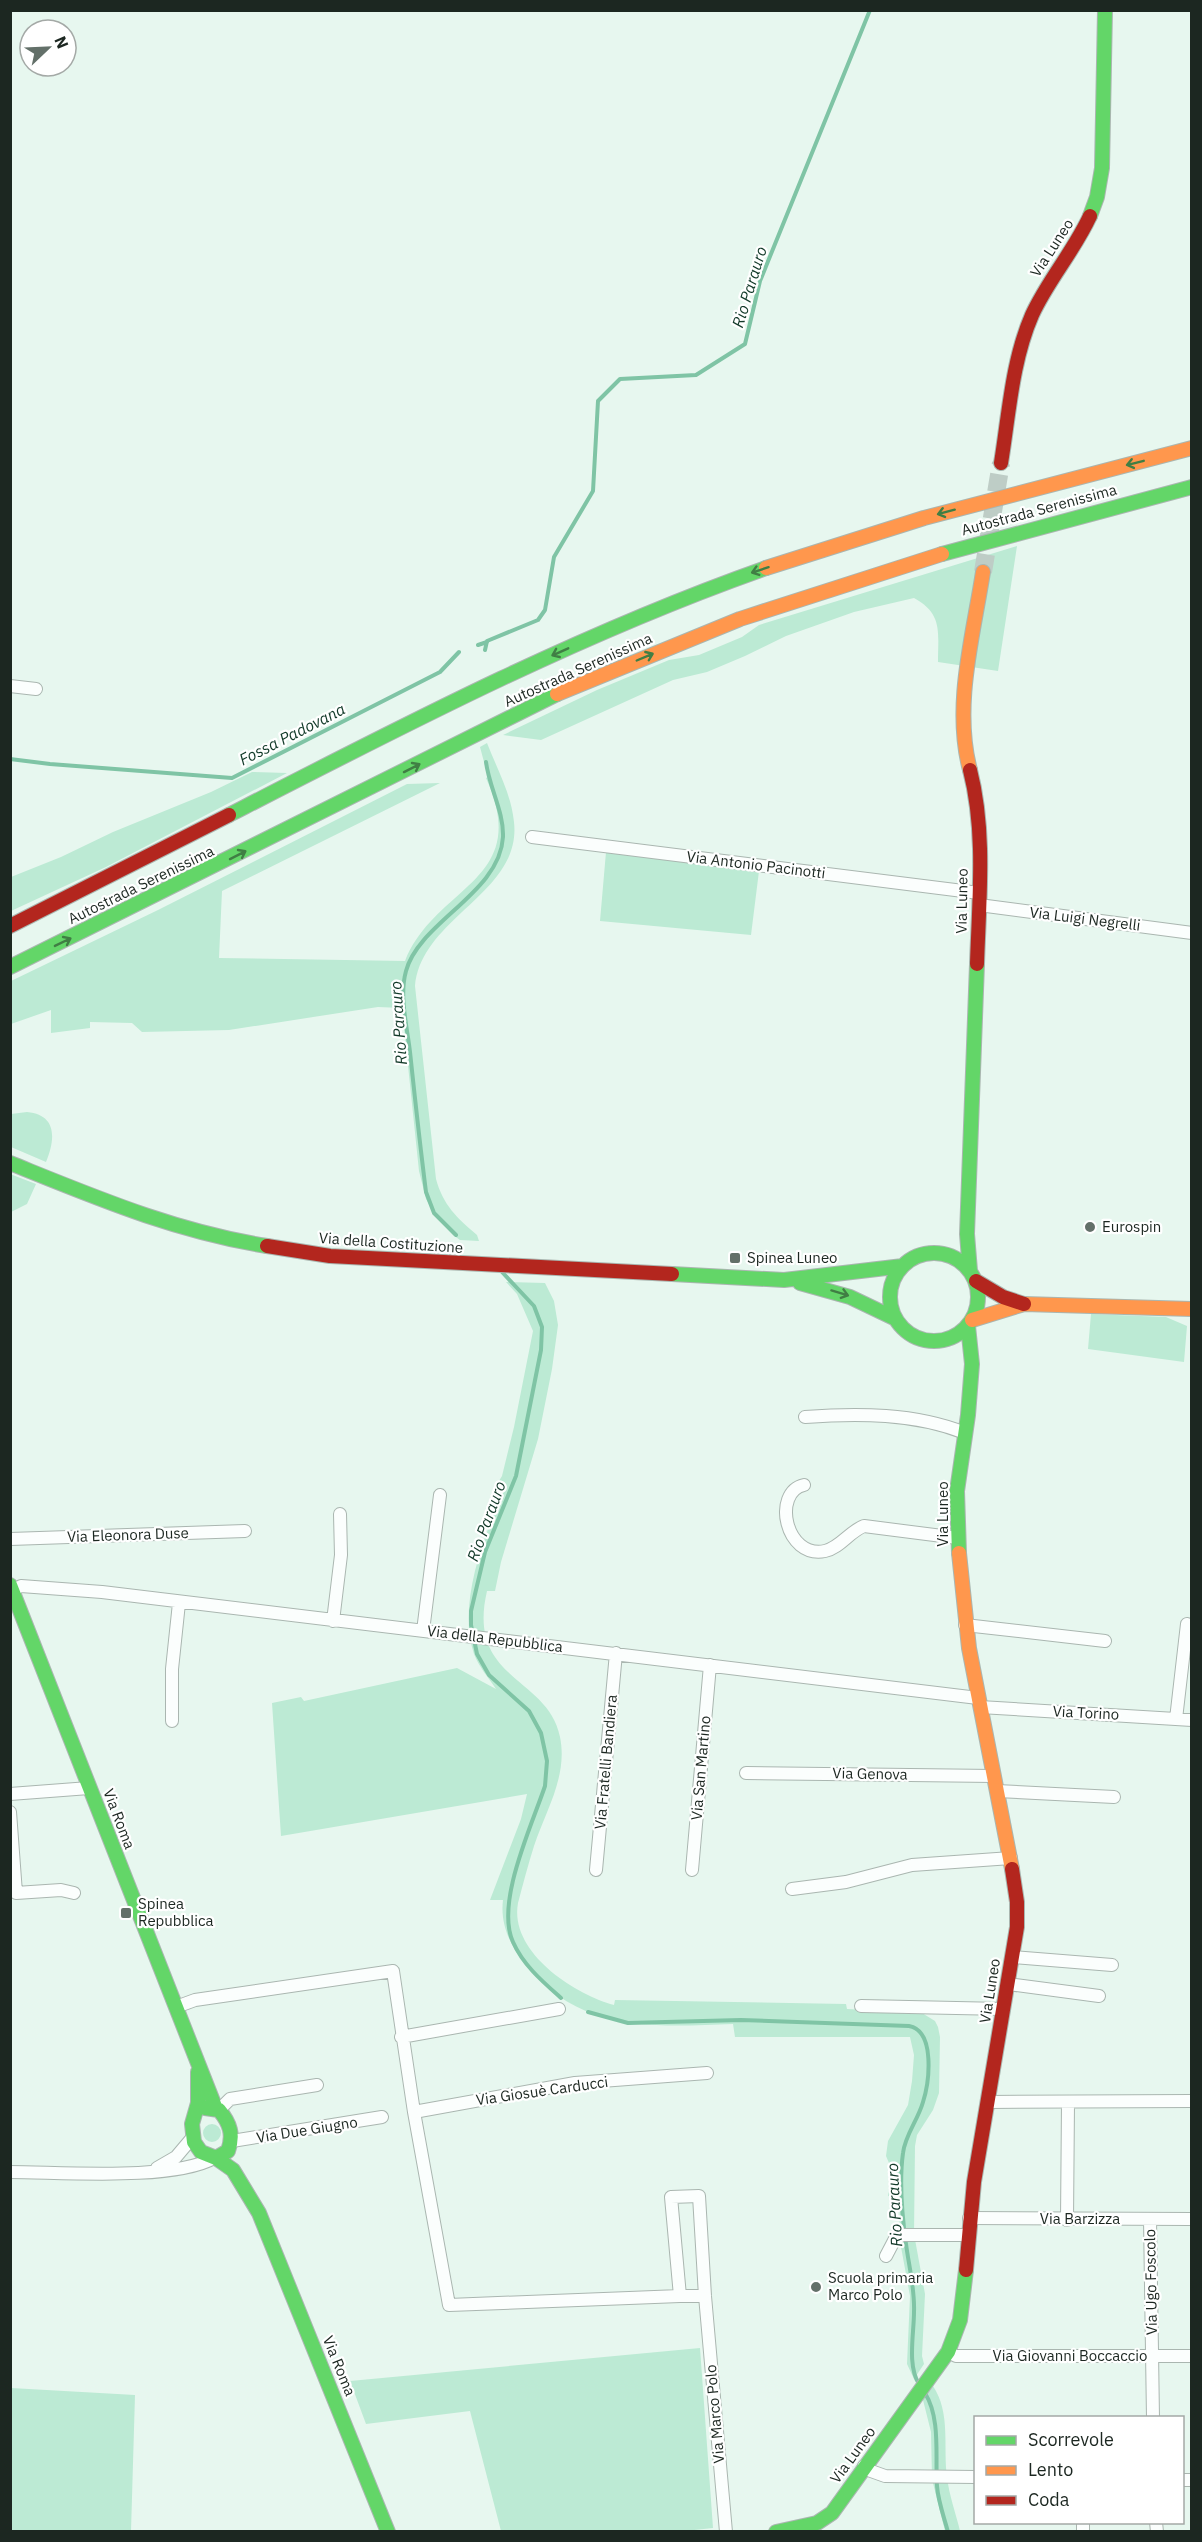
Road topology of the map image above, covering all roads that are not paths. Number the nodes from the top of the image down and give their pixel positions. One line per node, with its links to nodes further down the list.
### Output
1 (1105, 10): 3 (main road, Via Luneo)
2 (1191, 448): 10 (main road, Autostrada Serenissima, one-way to 10)
3 (1002, 463)
4 (1191, 487): 12 (main road, Autostrada Serenissima, one-way to 4)
5 (983, 572): 9 (main road, Via Luneo)
6 (10, 686): 7 (street)
7 (36, 689)
8 (532, 837): 9 (street, Via Antonio Pacinotti)
9 (979, 899): 11 (street, Via Luigi Negrelli); 14 (main road, Via Luneo)
10 (10, 926)
11 (1191, 933)
12 (10, 967)
13 (10, 1162): 18 (main road, Via della Costituzione)
14 (968, 1234): 15 (main road); 17 (main road, Via Luneo)
15 (939, 1253): 16 (main road); 17 (main road)
16 (903, 1266): 18 (main road, Via della Costituzione); 21 (main road)
17 (973, 1276): 19 (main road); 22 (main road)
18 (783, 1280): 21 (main road, Via della Costituzione, one-way to 21)
19 (1024, 1304): 20 (main road); 22 (main road)
20 (1191, 1309)
21 (896, 1319): 23 (main road)
22 (970, 1323): 23 (main road); 24 (main road, Via Luneo)
23 (945, 1340): 24 (main road, Via Luneo)
24 (970, 1378): 26 (main road, Via Luneo)
25 (805, 1417): 26 (street)
26 (965, 1433): 31 (main road, Via Luneo)
27 (804, 1485): 31 (street)
28 (440, 1495): 38 (street)
29 (340, 1514): 35 (street)
30 (245, 1531): 32 (street, Via Eleonora Duse)
31 (958, 1538): 37 (main road, Via Luneo)
32 (10, 1539)
33 (11, 1588): 34 (street, Via della Repubblica); 48 (main road, Via Roma)
34 (179, 1603): 35 (street, Via della Repubblica); 45 (street)
35 (333, 1621): 38 (street, Via della Repubblica)
36 (1187, 1624): 43 (street)
37 (965, 1625): 39 (street); 42 (main road, Via Luneo)
38 (423, 1631): 40 (street, Via della Repubblica)
39 (1106, 1641)
40 (616, 1653): 41 (street, Via della Repubblica); 54 (street, Via Fratelli Bandiera)
41 (710, 1665): 42 (street, Via della Repubblica); 55 (street, Via San Martino)
42 (979, 1703): 43 (street, Via Torino); 47 (main road, Via Luneo)
43 (1176, 1719): 44 (street, Via Torino)
44 (1191, 1720)
45 (172, 1721)
46 (746, 1773): 47 (street, Via Genova)
47 (994, 1776): 49 (main road, Via Luneo)
48 (89, 1788): 50 (street); 63 (main road, Via Roma)
49 (997, 1791): 51 (street); 53 (main road, Via Luneo)
50 (10, 1794)
51 (1114, 1797)
52 (10, 1812): 57 (street)
53 (1011, 1858): 56 (street); 58 (main road, Via Luneo)
54 (596, 1870)
55 (692, 1870)
56 (792, 1889)
57 (74, 1893)
58 (1012, 1957): 59 (street); 60 (main road, Via Luneo)
59 (1112, 1965)
60 (1008, 1984): 61 (street); 65 (main road, Via Luneo)
61 (1099, 1996)
62 (861, 2006): 65 (street)
63 (176, 2007): 66 (street); 67 (main road, Via Roma)
64 (558, 2009): 66 (street)
65 (1004, 2009): 71 (main road, Via Luneo)
66 (402, 2037): 74 (street)
67 (198, 2064): 73 (main road, Via Roma); 75 (main road, Via Roma)
68 (707, 2073): 74 (street, Via Giosuè Carducci)
69 (317, 2085): 73 (street)
70 (1191, 2101): 72 (street)
71 (988, 2102): 72 (street); 85 (main road, Via Luneo)
72 (1068, 2103): 88 (street)
73 (217, 2109): 75 (main road); 78 (main road, Via Roma)
74 (414, 2112): 91 (street)
75 (194, 2117): 77 (main road, Via Roma)
76 (382, 2117): 78 (street, Via Due Giugno)
77 (192, 2138): 79 (street); 80 (main road, Via Roma)
78 (231, 2143): 80 (main road); 84 (main road, Via Roma)
79 (182, 2152): 81 (street); 82 (street)
80 (215, 2158): 81 (street); 84 (main road, Via Roma)
81 (191, 2167): 82 (street)
82 (147, 2171): 83 (street)
83 (10, 2172)
84 (259, 2213): 99 (main road, Via Roma)
85 (969, 2218): 88 (street, Via Barzizza); 89 (main road, Via Luneo)
86 (1150, 2219): 87 (street, Via Barzizza); 88 (street, Via Barzizza); 94 (street, Via Ugo Foscolo)
87 (1191, 2219)
88 (1067, 2220)
89 (967, 2235): 90 (street); 93 (main road, Via Luneo)
90 (886, 2256)
91 (680, 2296): 92 (street); 92 (street, Via Marco Polo)
92 (705, 2296): 100 (street, Via Marco Polo)
93 (948, 2352): 94 (street, Via Giovanni Boccaccio); 97 (main road, Via Luneo)
94 (1152, 2356): 95 (street, Via Giovanni Boccaccio); 96 (street, Via Ugo Foscolo)
95 (1191, 2356)
96 (1153, 2416)
97 (864, 2466): 98 (street); 101 (main road, Via Luneo)
98 (974, 2477)
99 (388, 2532)
100 (726, 2532)
101 (776, 2532)

